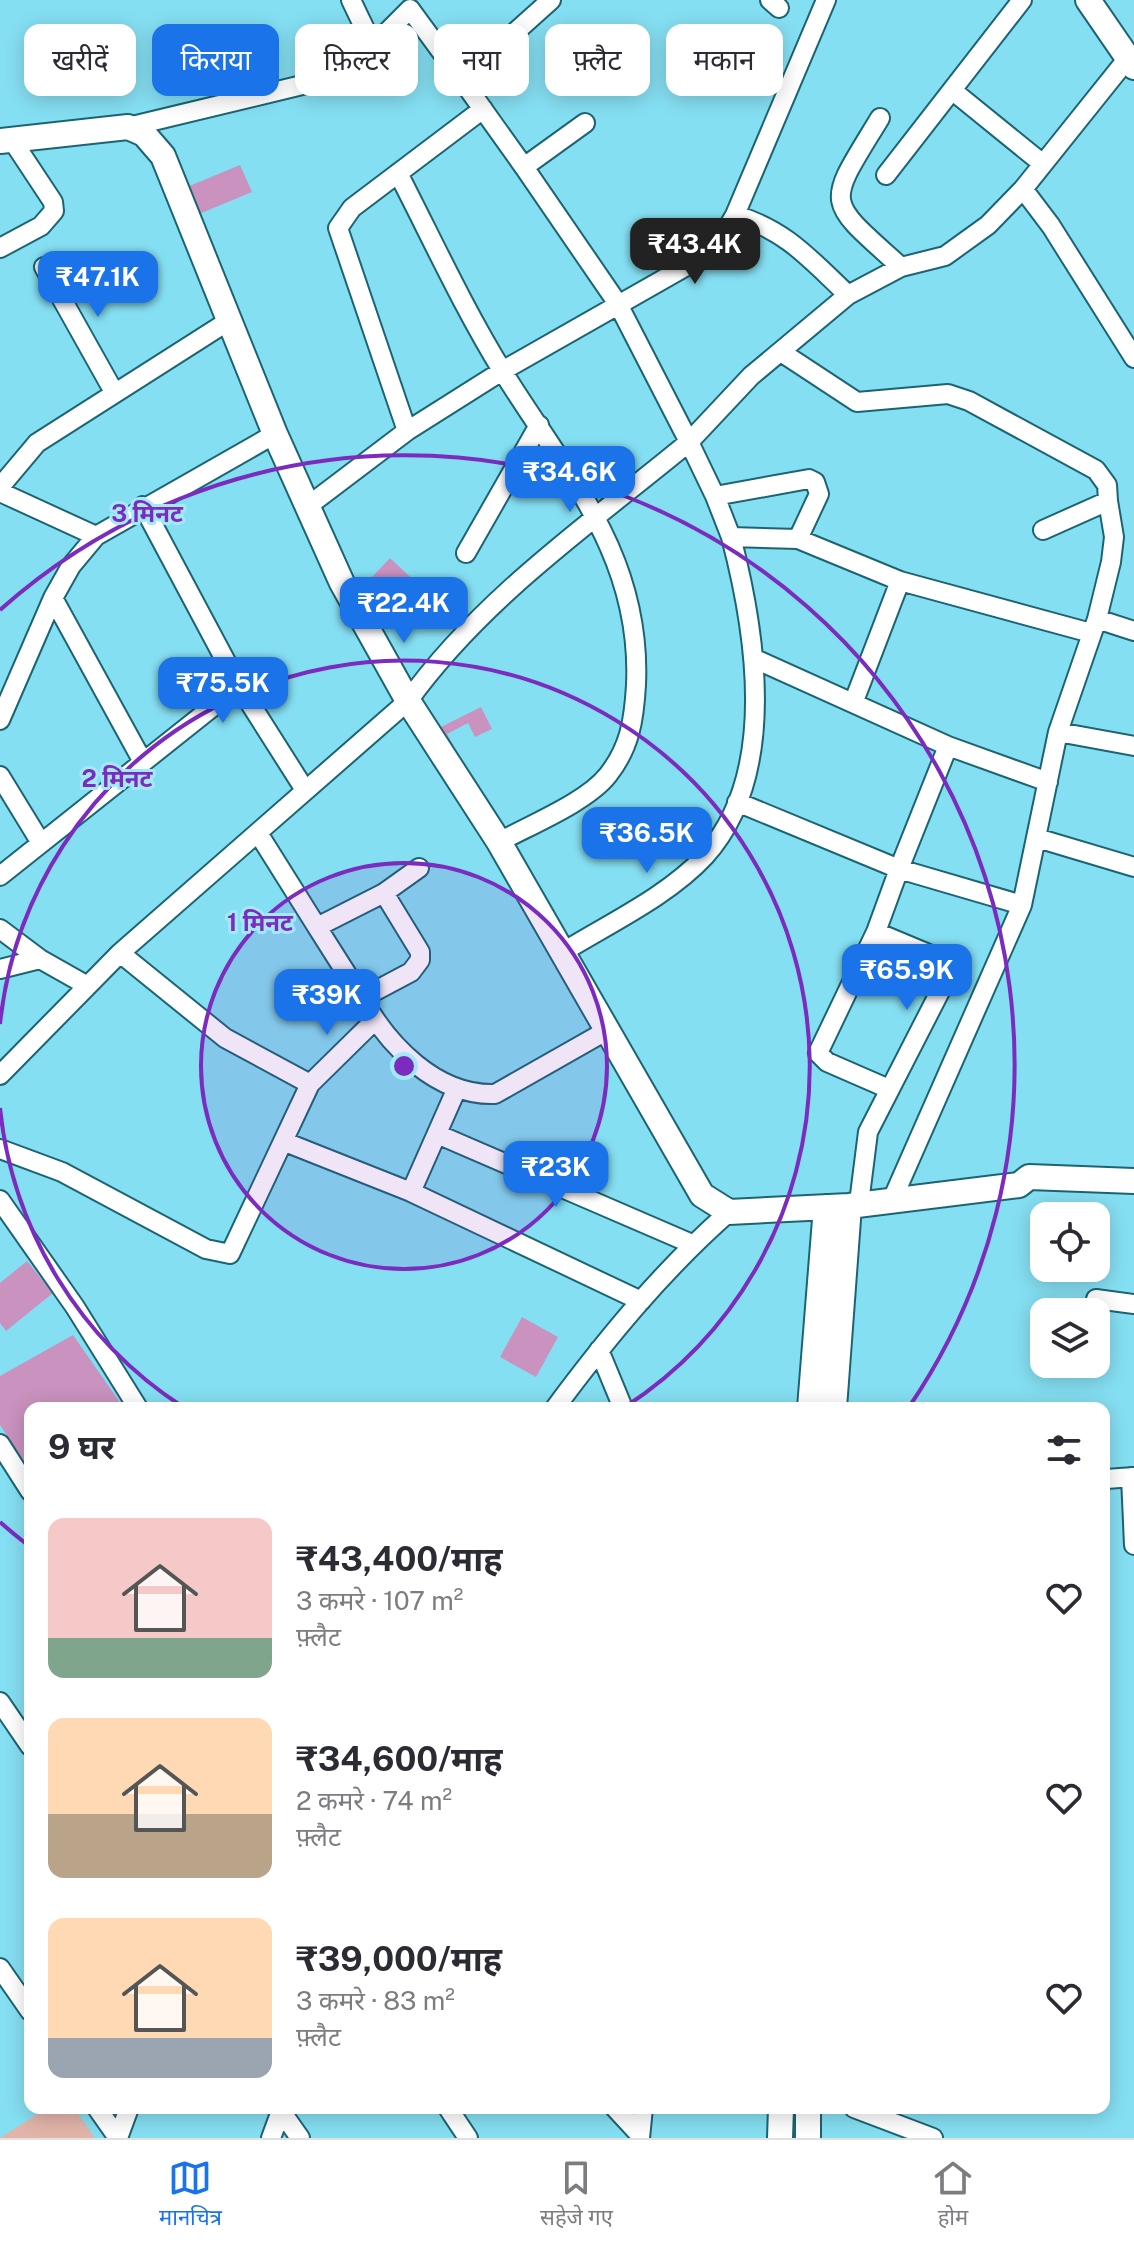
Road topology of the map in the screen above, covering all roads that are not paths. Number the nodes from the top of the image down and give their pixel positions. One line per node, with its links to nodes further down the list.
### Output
1 (351, 0): 7 (street)
2 (551, 0): 9 (street)
3 (826, 0): 25 (street)
4 (1022, 0): 13 (street)
5 (1088, 0): 11 (main road)
6 (415, 5): 8 (street); 10 (street)
7 (362, 24)
8 (396, 24)
9 (524, 24)
10 (434, 35)
11 (1131, 62): 20 (street)
12 (295, 87): 18 (street)
13 (953, 91): 20 (street); 23 (street)
14 (474, 96): 15 (street)
15 (483, 109): 21 (street); 22 (street)
16 (880, 118): 28 (street)
17 (585, 123): 21 (street)
18 (128, 127): 19 (main road); 31 (main road)
19 (6, 140): 26 (street)
20 (1043, 164): 24 (street)
21 (524, 167): 30 (street)
22 (398, 173): 34 (street); 37 (street)
23 (886, 175)
24 (1023, 189): 28 (street); 33 (street)
25 (735, 215): 29 (street); 30 (street)
26 (0, 248)
27 (44, 267): 35 (street)
28 (901, 267): 29 (street)
29 (848, 295): 32 (street)
30 (618, 304): 34 (street); 39 (street)
31 (230, 320): 35 (street); 38 (main road)
32 (781, 352): 39 (street); 42 (street)
33 (1134, 358)
34 (502, 371): 36 (street); 37 (street)
35 (114, 392): 40 (street)
36 (539, 425): 45 (street); 50 (street)
37 (407, 431): 44 (street)
38 (275, 434): 43 (street); 44 (main road)
39 (689, 442): 41 (street); 45 (street)
40 (0, 490): 47 (street)
41 (715, 496): 48 (street); 49 (street)
42 (1108, 501): 46 (street); 53 (street)
43 (143, 506): 47 (street); 56 (street)
44 (308, 506): 57 (main road)
45 (597, 518): 57 (street); 70 (street)
46 (1043, 530)
47 (96, 536): 52 (street)
48 (731, 537): 49 (street); 55 (street)
49 (798, 539): 51 (street)
50 (466, 553)
51 (900, 581): 53 (street); 58 (street)
52 (53, 598): 59 (street); 63 (street)
53 (1094, 626): 54 (street); 60 (street)
54 (1134, 631)
55 (755, 659): 58 (street); 67 (street)
56 (239, 686): 63 (street); 66 (street)
57 (408, 701): 66 (street); 70 (main road)
58 (854, 701): 61 (street)
59 (1, 714)
60 (1058, 732): 62 (street); 65 (street)
61 (948, 746): 65 (street); 74 (street)
62 (1134, 746)
63 (143, 762): 71 (street)
64 (0, 776): 71 (street)
65 (1048, 782): 69 (street)
66 (305, 790): 68 (street)
67 (737, 802): 74 (street); 81 (street)
68 (258, 833): 78 (street); 82 (street)
69 (1037, 838): 72 (street); 77 (street)
70 (499, 842): 81 (main road)
71 (41, 843): 75 (street)
72 (1134, 867)
73 (419, 868): 76 (street)
74 (899, 869): 77 (street); 80 (street)
75 (0, 876)
76 (384, 893): 78 (street); 86 (street)
77 (1022, 905): 101 (street)
78 (317, 927): 86 (street)
79 (0, 929): 83 (street)
80 (876, 932): 92 (street); 92 (street)
81 (563, 952): 88 (main road)
82 (120, 953): 85 (street); 90 (street)
83 (40, 959): 84 (street); 85 (street)
84 (0, 969)
85 (86, 985): 89 (street)
86 (362, 998): 87 (street)
87 (374, 1021): 90 (street); 91 (street)
88 (606, 1031): 91 (street); 103 (main road)
89 (0, 1075)
90 (310, 1084): 94 (street)
91 (457, 1088): 93 (street)
92 (889, 1089): 102 (street)
93 (437, 1134): 98 (street); 104 (street)
94 (285, 1142): 95 (street); 98 (street)
95 (0, 1149)
96 (1134, 1181): 97 (main road)
97 (1019, 1185): 99 (main road); 101 (main road)
98 (411, 1192): 105 (street)
99 (1134, 1197)
100 (0, 1200): 110 (street)
101 (892, 1200): 102 (main road)
102 (844, 1205): 103 (main road); 108 (main road)
103 (729, 1212): 104 (street)
104 (692, 1244): 105 (street)
105 (641, 1301): 109 (street)
106 (1110, 1301): 107 (street)
107 (1134, 1304)
108 (826, 1349): 113 (main road); 114 (main road)
109 (599, 1350): 111 (street); 112 (street)
110 (134, 1402)
111 (560, 1402)
112 (621, 1402)
113 (812, 1402)
114 (833, 1402)
115 (0, 1444): 118 (street)
116 (1133, 1477): 117 (street); 119 (street)
117 (1110, 1479)
118 (24, 1482)
119 (1134, 1545)
120 (0, 1702): 121 (street)
121 (24, 1737)
122 (0, 1968): 123 (street)
123 (24, 2002)
124 (101, 2114): 135 (street)
125 (127, 2114): 135 (street)
126 (279, 2114): 136 (street)
127 (284, 2114): 137 (street)
128 (452, 2114): 138 (street)
129 (620, 2114): 134 (street)
130 (642, 2114): 134 (street)
131 (781, 2114): 139 (main road)
132 (808, 2114): 140 (main road)
133 (870, 2114): 141 (street)
134 (640, 2137)
135 (118, 2138)
136 (271, 2138)
137 (300, 2138)
138 (468, 2138)
139 (780, 2138)
140 (808, 2138)
141 (933, 2138)

